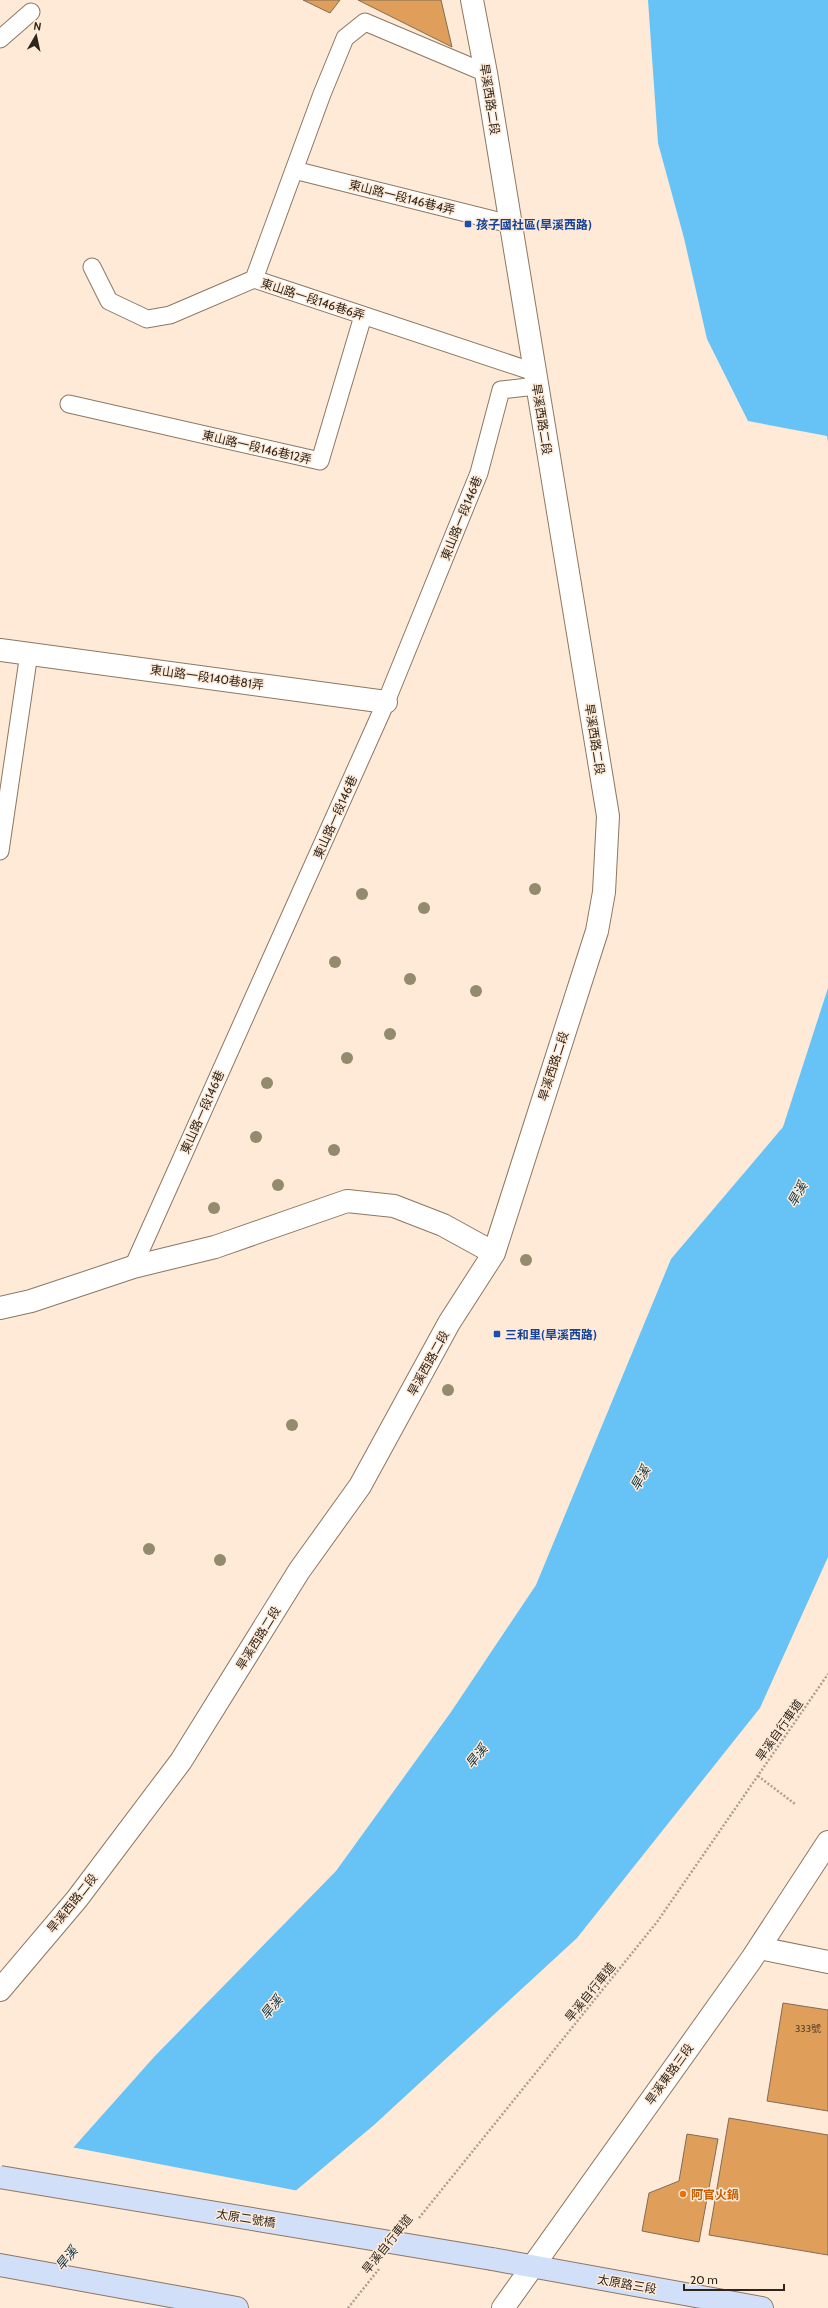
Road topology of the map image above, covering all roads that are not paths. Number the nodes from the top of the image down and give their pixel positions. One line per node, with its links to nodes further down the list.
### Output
1 (472, 0): 4 (street, 旱溪西路二段)
2 (31, 12): 3 (lane)
3 (0, 39)
4 (486, 73): 5 (lane); 6 (street, 旱溪西路二段)
5 (294, 170): 6 (lane, 東山路一段146巷4弄); 8 (lane)
6 (510, 224): 10 (street, 旱溪西路二段)
7 (92, 267): 8 (lane, 東山路一段146巷6弄)
8 (254, 279): 9 (lane, 東山路一段146巷6弄)
9 (363, 316): 10 (lane, 東山路一段146巷6弄); 11 (lane, 東山路一段146巷12弄)
10 (535, 379): 14 (lane, 東山路一段146巷); 16 (street, 旱溪西路二段)
11 (69, 404)
12 (0, 650): 13 (street, 東山路一段140巷81弄)
13 (29, 653): 14 (street, 東山路一段140巷81弄); 15 (lane)
14 (386, 702): 17 (lane, 東山路一段146巷)
15 (0, 851)
16 (494, 1253): 17 (street); 22 (street, 旱溪西路二段)
17 (133, 1267): 18 (street)
18 (0, 1308)
19 (828, 1842): 20 (street, 旱溪東路三段)
20 (759, 1948): 21 (street); 26 (street, 旱溪東路三段)
21 (828, 1962)
22 (0, 1990)
23 (0, 2177): 24 (main road, 太原二號橋, bridge)
24 (492, 2259): 26 (main road, 太原路三段)
25 (0, 2264): 28 (main road)
26 (532, 2266): 27 (street, 旱溪東路三段); 29 (main road, 太原路三段)
27 (505, 2306)
28 (237, 2308)
29 (762, 2308)

